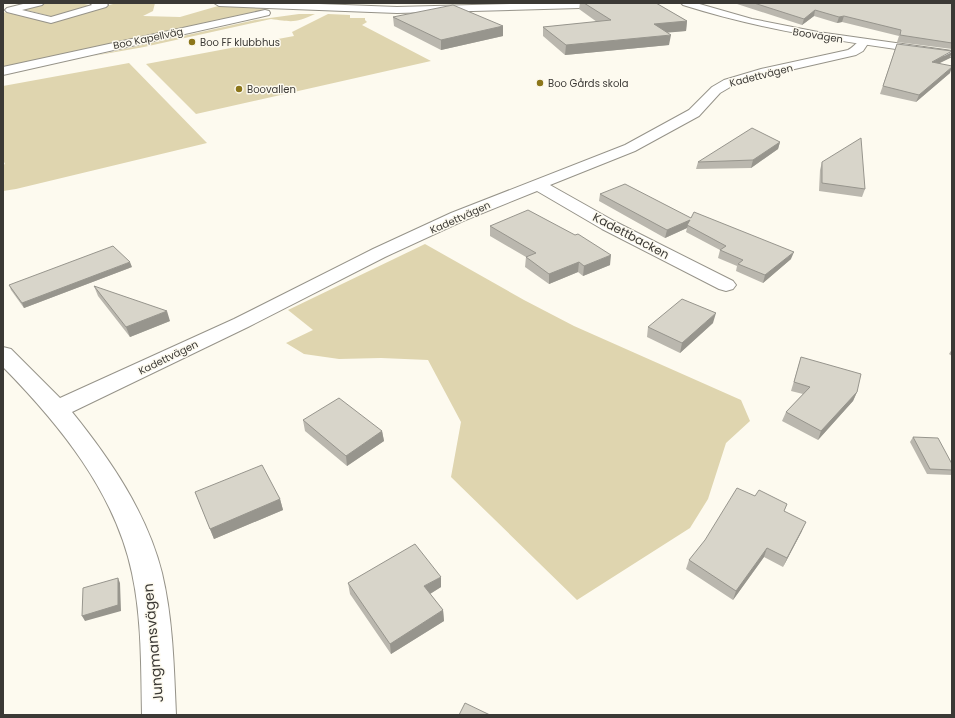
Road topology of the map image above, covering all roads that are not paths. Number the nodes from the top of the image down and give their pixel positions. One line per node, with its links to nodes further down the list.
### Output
1 (39, 3): 2 (street)
2 (95, 3)
3 (219, 3): 6 (street)
4 (651, 3): 6 (street)
5 (686, 3): 7 (street, Boovägen)
6 (294, 6): 9 (street, Boo Kapellväg)
7 (864, 42): 8 (street, Boovägen); 10 (street, Kadettvägen)
8 (952, 54)
9 (3, 71)
10 (538, 185): 11 (street, Kadettbacken); 13 (street, Kadettvägen)
11 (726, 285)
12 (3, 354): 13 (street, Jungmansvägen)
13 (57, 409): 14 (street, Jungmansvägen)
14 (159, 715)

